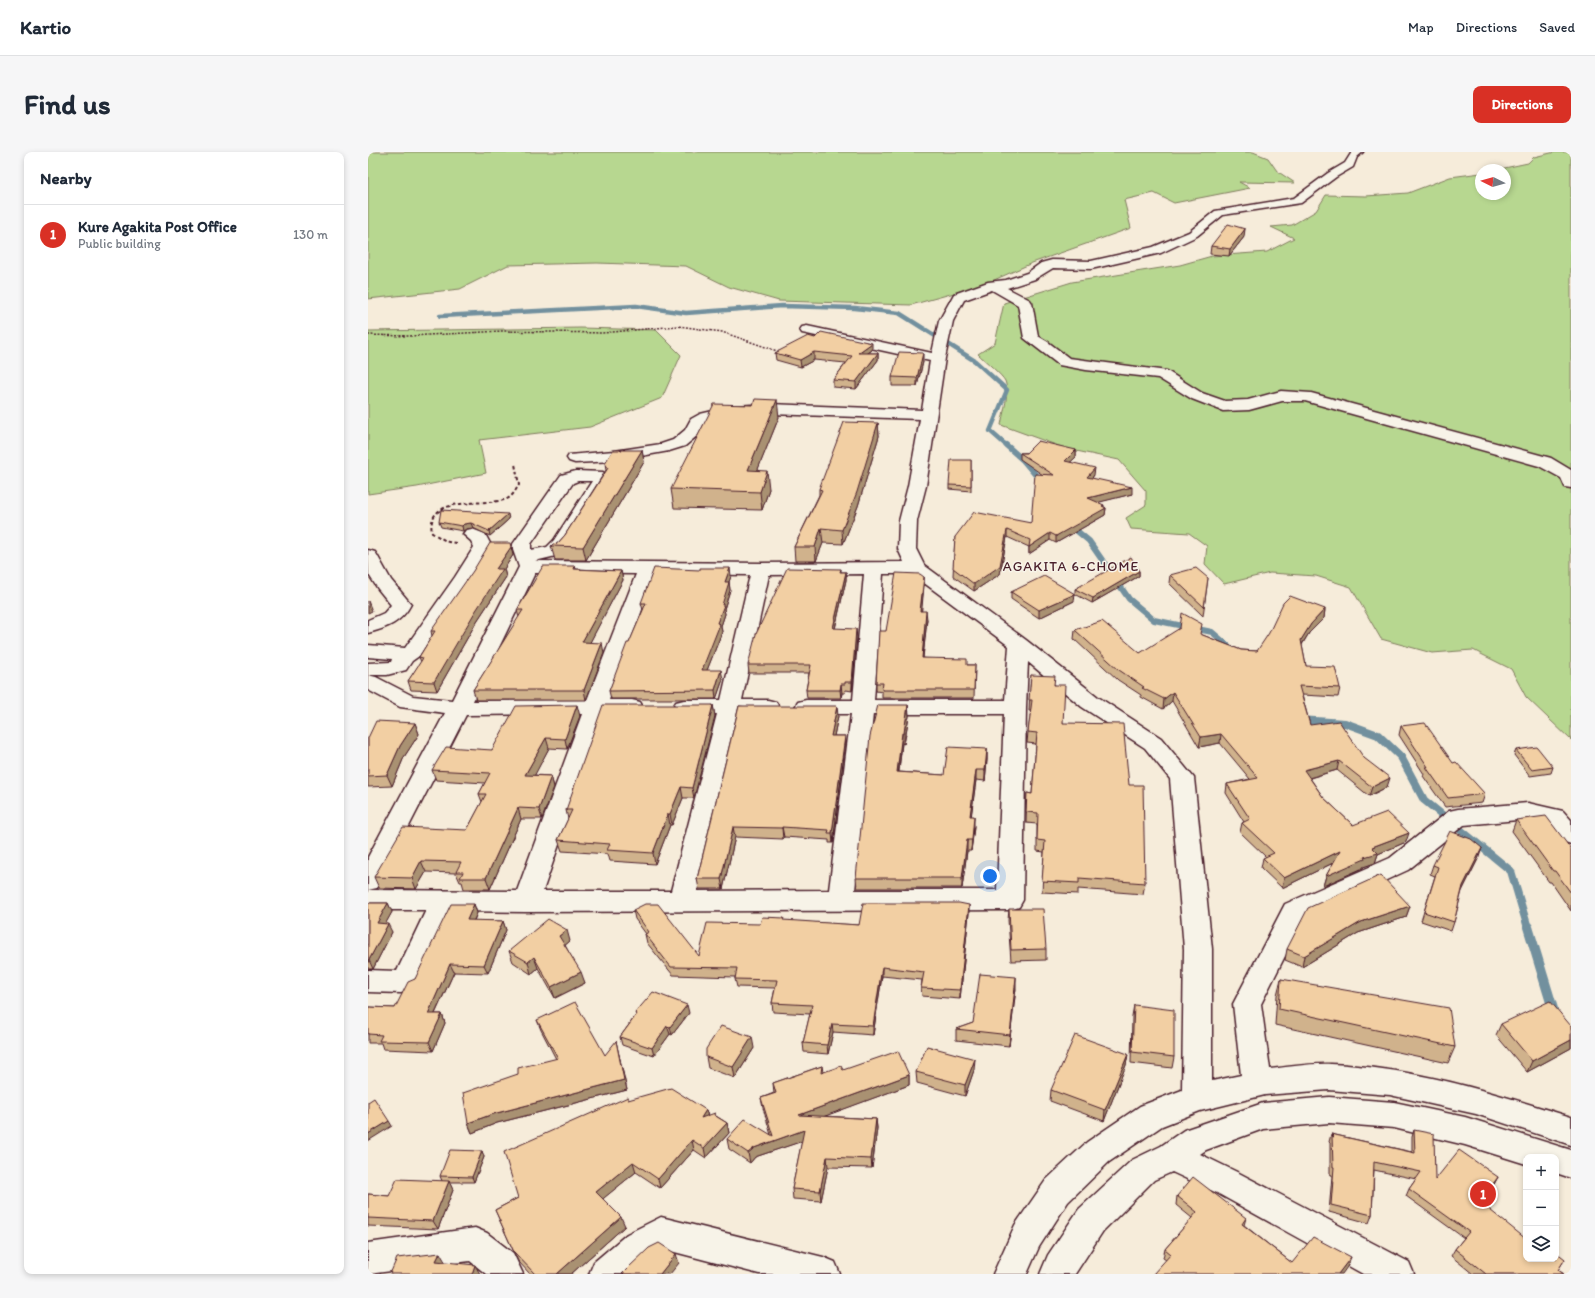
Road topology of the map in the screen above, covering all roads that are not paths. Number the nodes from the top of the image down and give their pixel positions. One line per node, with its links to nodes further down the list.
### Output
1 (1358, 152): 2 (street)
2 (993, 285): 4 (street); 7 (street)
3 (814, 332): 4 (street)
4 (938, 358): 5 (street)
5 (928, 415): 6 (street); 13 (street)
6 (575, 458)
7 (1571, 483)
8 (476, 538): 18 (street)
9 (368, 556): 15 (street)
10 (527, 562): 10 (street); 11 (street); 24 (street)
11 (648, 568): 14 (street); 21 (street)
12 (874, 568): 13 (street); 14 (street); 23 (street)
13 (916, 568): 16 (street)
14 (761, 569): 22 (street)
15 (368, 627)
16 (1019, 644): 25 (street); 35 (street)
17 (368, 651): 18 (street)
18 (404, 657): 19 (street)
19 (368, 669)
20 (368, 682): 24 (street)
21 (596, 707): 22 (street); 24 (street); 32 (street)
22 (730, 707): 23 (street); 30 (street)
23 (863, 707): 25 (street); 28 (street)
24 (458, 708): 27 (street)
25 (1015, 708): 28 (street)
26 (1571, 835): 34 (street)
27 (368, 881)
28 (841, 899): 30 (street)
29 (368, 900): 31 (street)
30 (682, 900): 32 (street)
31 (444, 901): 32 (street); 33 (street)
32 (526, 902)
33 (368, 980)
34 (1257, 1084): 35 (street); 36 (street)
35 (1197, 1098): 45 (street)
36 (1571, 1131)
37 (1539, 1154): 38 (street)
38 (1172, 1156): 46 (street); 47 (street)
39 (1559, 1160): 40 (street)
40 (1571, 1164)
41 (368, 1259): 42 (street)
42 (506, 1274)
43 (606, 1274): 44 (street)
44 (823, 1274)
45 (1010, 1274)
46 (1057, 1274)
47 (1397, 1274)

